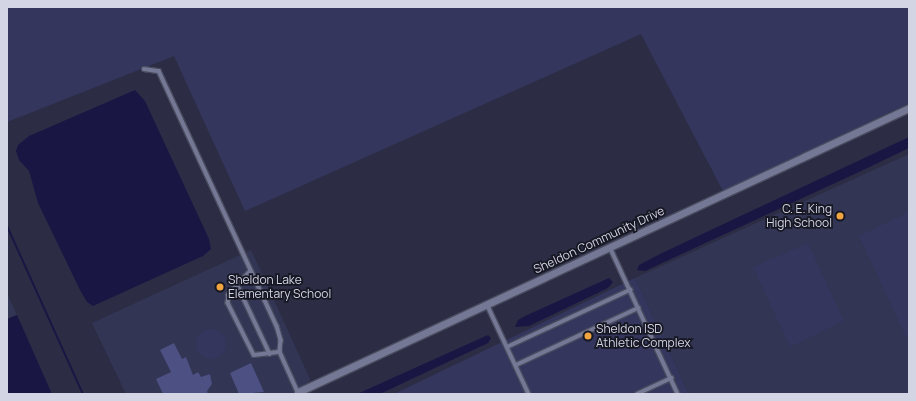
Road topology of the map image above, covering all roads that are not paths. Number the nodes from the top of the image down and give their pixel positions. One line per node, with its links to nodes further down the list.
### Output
1 (144, 69): 4 (lane)
2 (909, 108): 3 (street, Sheldon Community Drive)
3 (610, 247): 6 (lane); 7 (street, Sheldon Community Drive)
4 (251, 271): 5 (lane); 10 (lane)
5 (238, 286): 11 (lane); 11 (lane)
6 (630, 290): 8 (lane); 9 (lane)
7 (487, 304): 9 (lane); 14 (street, Sheldon Community Drive)
8 (638, 308): 12 (lane); 13 (lane)
9 (507, 347): 12 (lane)
10 (280, 352): 11 (lane); 14 (lane)
11 (270, 354)
12 (516, 365): 15 (lane)
13 (671, 378): 16 (lane); 17 (lane)
14 (298, 393)
15 (529, 394)
16 (637, 394)
17 (678, 394)

